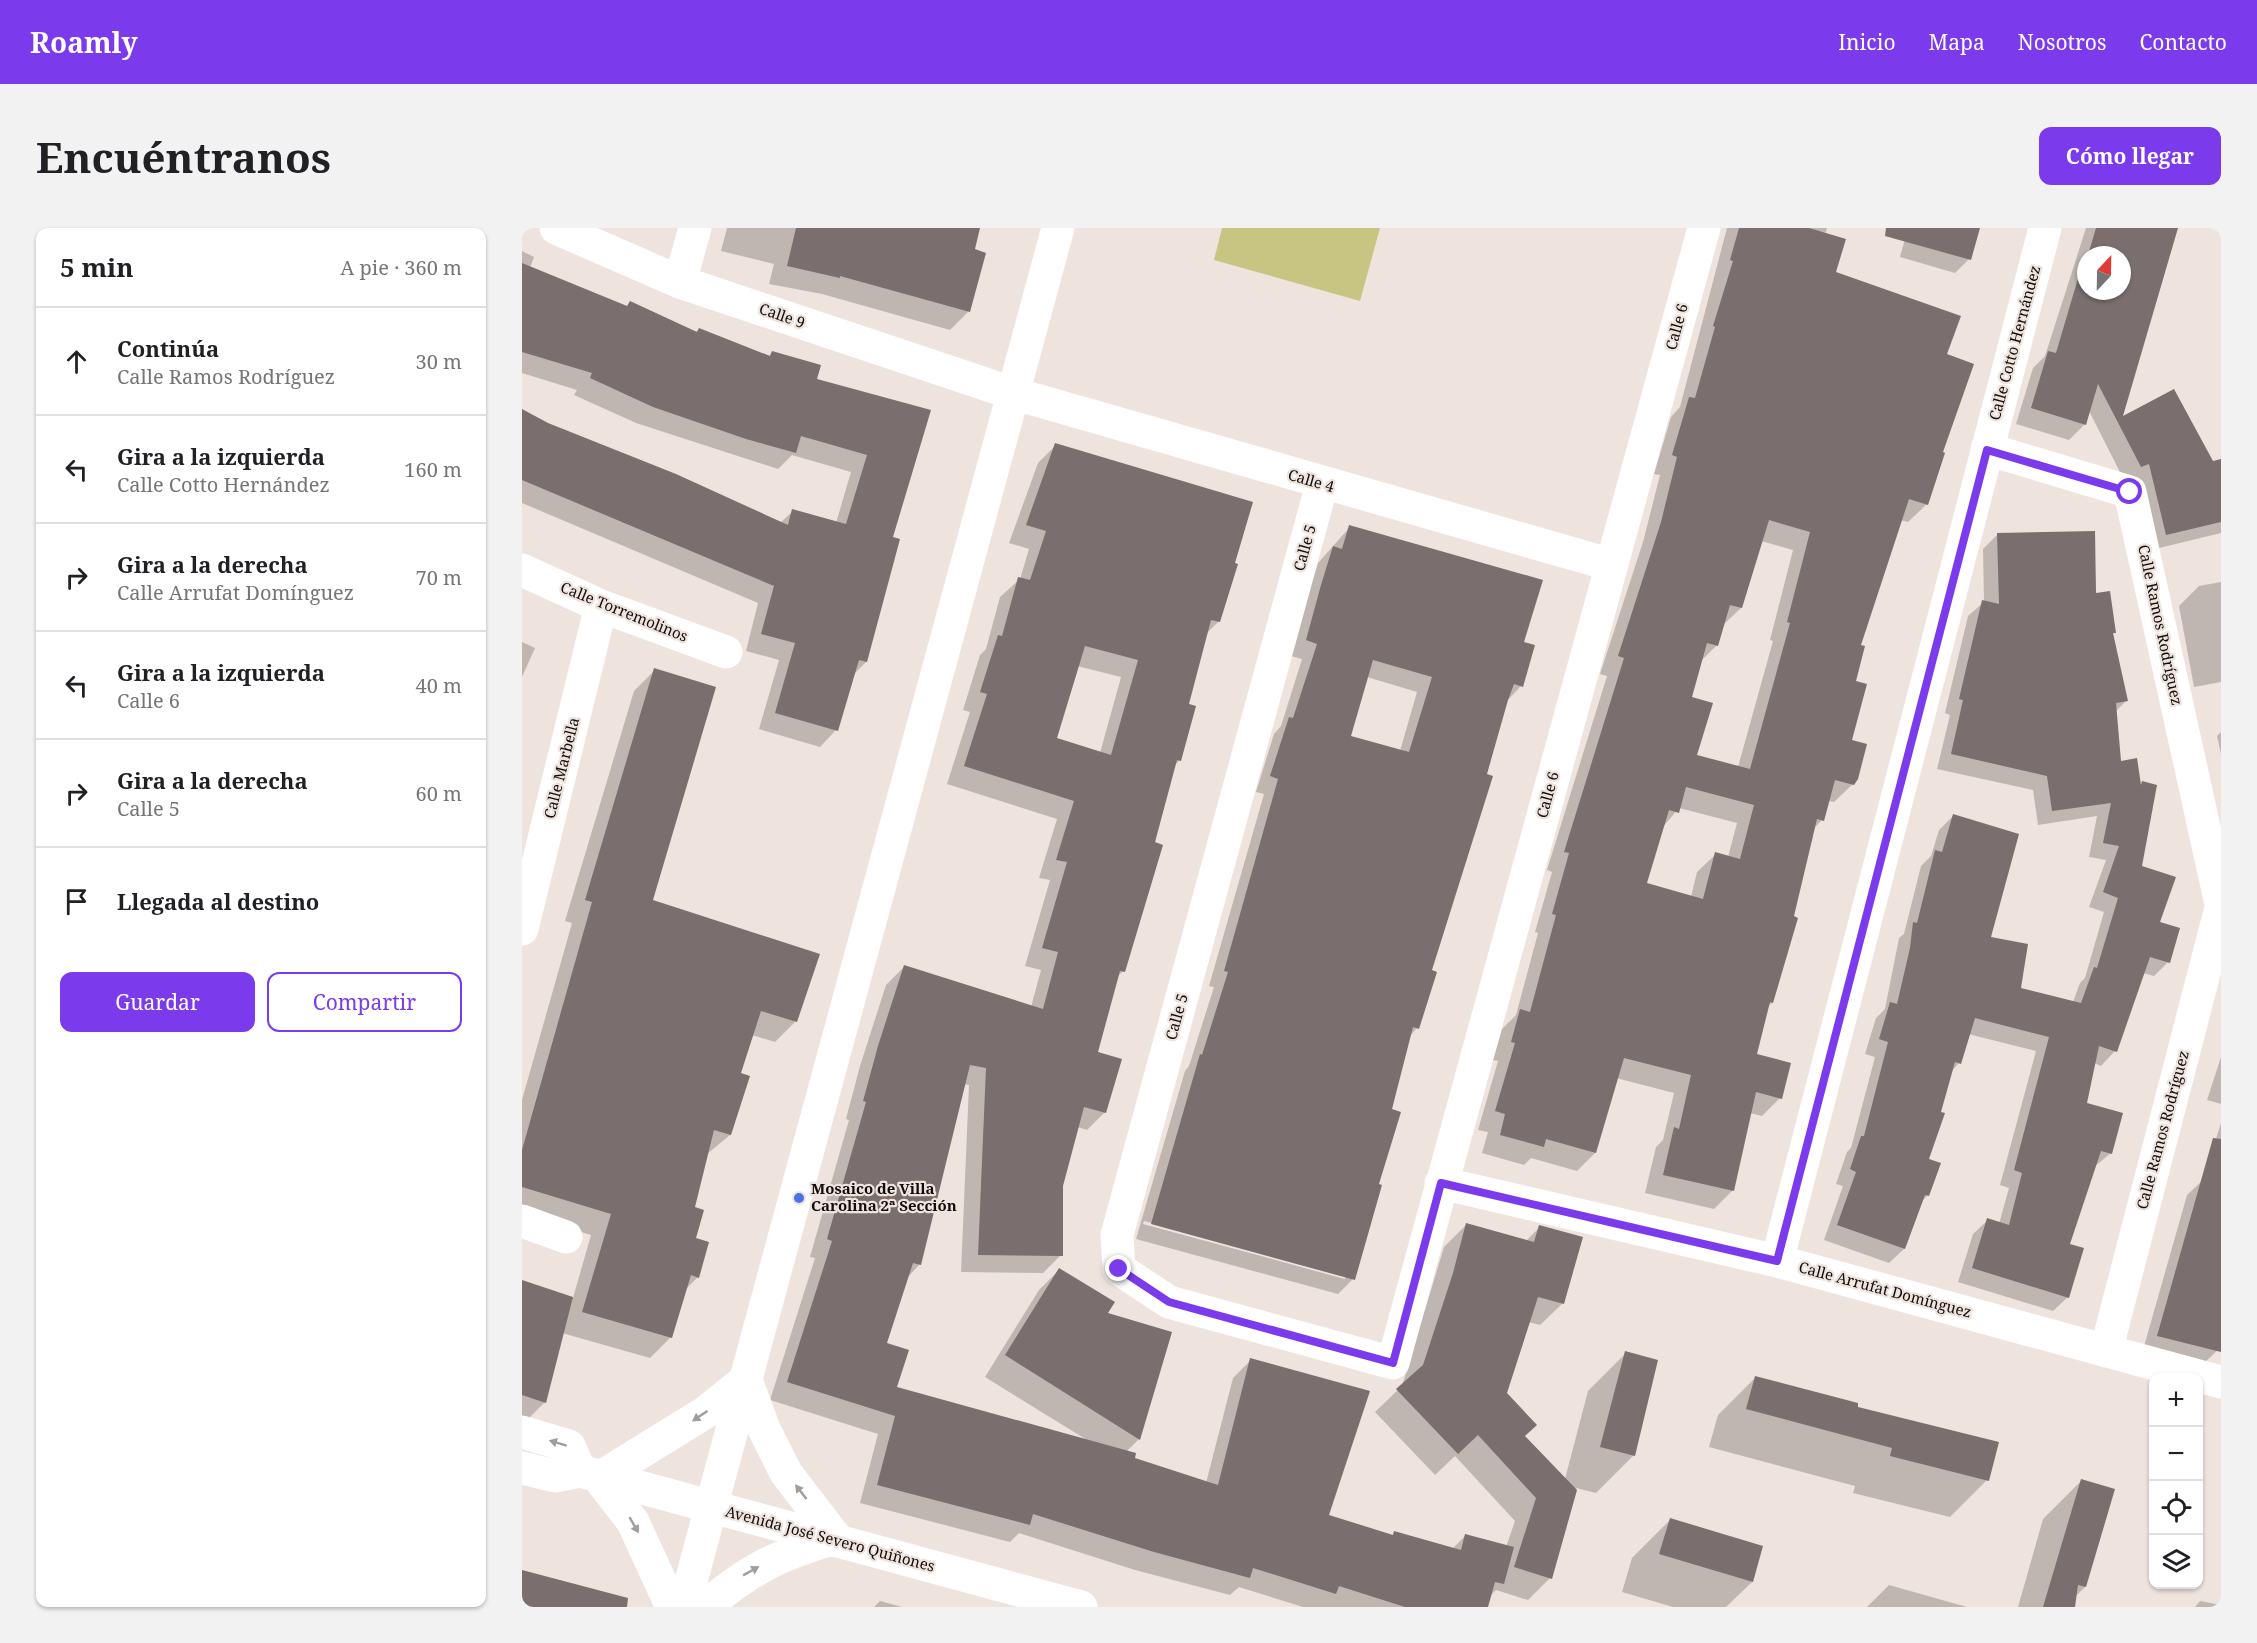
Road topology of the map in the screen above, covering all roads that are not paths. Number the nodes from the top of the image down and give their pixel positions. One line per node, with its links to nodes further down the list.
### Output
1 (556, 228): 6 (street, Calle 9)
2 (695, 228): 6 (street)
3 (1058, 228): 7 (street)
4 (1704, 228): 10 (street, Calle 6)
5 (2045, 228): 8 (street, Calle Cotto Hernández)
6 (680, 282): 7 (street, Calle 9)
7 (1012, 393): 9 (street, Calle 4); 22 (street)
8 (1987, 450): 14 (street, Calle Ramos Rodríguez); 19 (street, Calle Cotto Hernández)
9 (1322, 484): 10 (street, Calle 4); 21 (street, Calle 5)
10 (1612, 565): 16 (street, Calle 6)
11 (522, 570): 12 (street, Calle Torremolinos)
12 (601, 606): 13 (street, Calle Torremolinos); 15 (street, Calle Marbella)
13 (726, 652)
14 (2221, 906): 20 (street, Calle Ramos Rodríguez)
15 (523, 920)
16 (1441, 1183): 19 (street, Calle Arrufat Domínguez); 21 (street, Calle 6)
17 (522, 1221): 18 (street)
18 (566, 1237)
19 (1777, 1261): 20 (street, Calle Arrufat Domínguez)
20 (2106, 1351): 23 (street, Calle Arrufat Domínguez)
21 (1393, 1363)
22 (746, 1380): 26 (street, one-way to 26); 27 (street); 28 (street, one-way to 22)
23 (2221, 1382)
24 (522, 1432): 26 (street, one-way to 24)
25 (522, 1468): 26 (street, Avenida José Severo Quiñones)
26 (590, 1474): 27 (street, Avenida José Severo Quiñones); 29 (street, one-way to 29)
27 (712, 1508): 28 (street, Avenida José Severo Quiñones); 30 (street)
28 (836, 1538): 31 (street, one-way to 28); 32 (street, Avenida José Severo Quiñones)
29 (672, 1607)
30 (684, 1607)
31 (705, 1607)
32 (1081, 1607)

